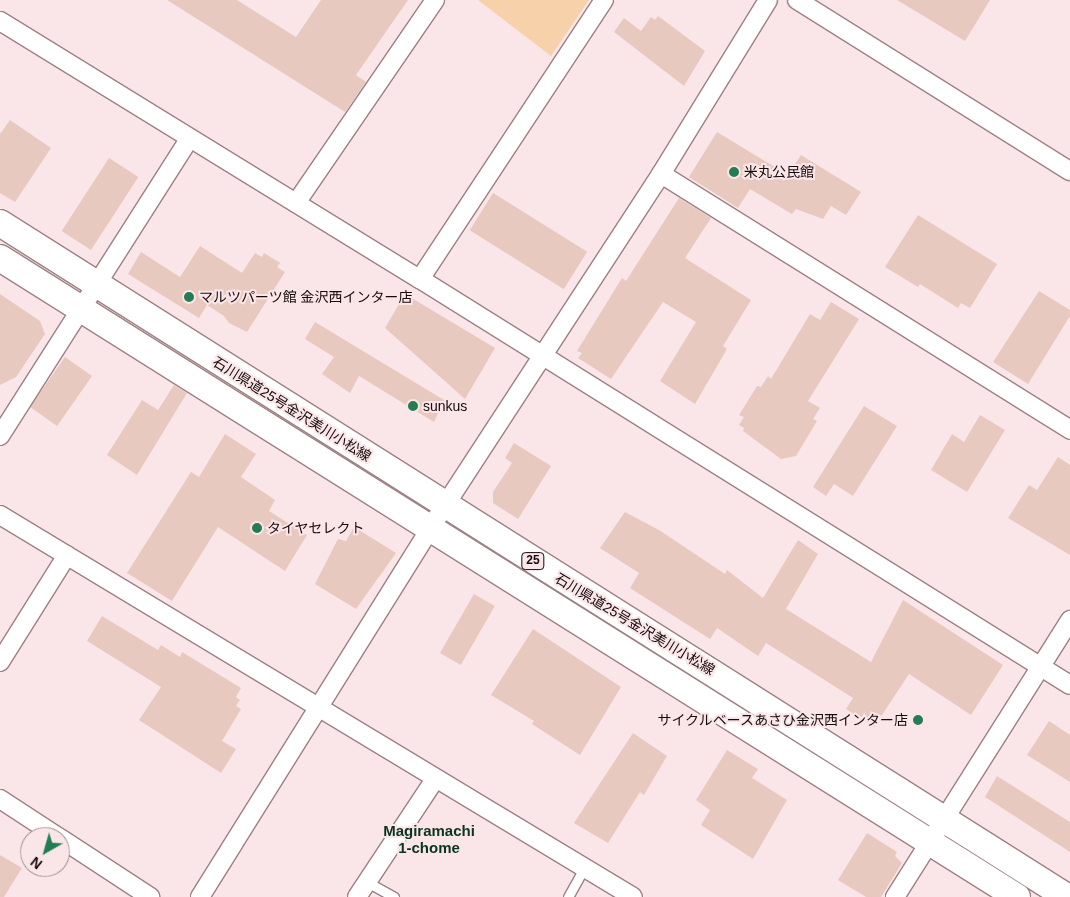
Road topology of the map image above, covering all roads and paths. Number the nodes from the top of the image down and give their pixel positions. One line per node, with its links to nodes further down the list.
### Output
1 (435, 0): 9 (street)
2 (604, 0): 12 (street)
3 (768, 0): 8 (street)
4 (797, 0): 7 (street)
5 (0, 21): 6 (street)
6 (190, 138): 9 (street); 13 (street)
7 (1070, 171)
8 (661, 174): 15 (street); 16 (street)
9 (296, 203): 12 (street)
10 (0, 223): 13 (main road, 石川県道25号金沢美川小松線 / 25)
11 (0, 258): 14 (main road, 石川県道25号金沢美川小松線 / 25)
12 (420, 279): 15 (street)
13 (97, 284): 14 (street); 18 (main road, 石川県道25号金沢美川小松線 / 25)
14 (82, 308): 17 (street); 20 (main road, 石川県道25号金沢美川小松線 / 25)
15 (543, 357): 18 (street); 24 (street)
16 (1070, 430)
17 (0, 436)
18 (445, 505): 20 (street); 29 (main road, 石川県道25号金沢美川小松線 / 25)
19 (0, 515): 21 (street)
20 (429, 530): 26 (street); 31 (main road, 石川県道25号金沢美川小松線 / 25)
21 (67, 555): 23 (street); 26 (street)
22 (1070, 620): 24 (street)
23 (0, 662)
24 (1040, 667): 25 (street); 29 (street)
25 (1070, 685)
26 (318, 709): 27 (street); 36 (street)
27 (435, 779): 33 (street); 34 (street)
28 (0, 799): 30 (street)
29 (945, 819): 31 (street); 43 (main road, 石川県道25号金沢美川小松線 / 25)
30 (42, 827)
31 (930, 843): 41 (street); 42 (main road, 石川県道25号金沢美川小松線 / 25)
32 (70, 845): 35 (street)
33 (584, 868): 39 (lane); 40 (street)
34 (367, 882): 37 (street); 38 (lane)
35 (150, 897)
36 (200, 897)
37 (357, 897)
38 (394, 897)
39 (568, 897)
40 (633, 897)
41 (895, 897)
42 (1017, 897)
43 (1067, 897)

